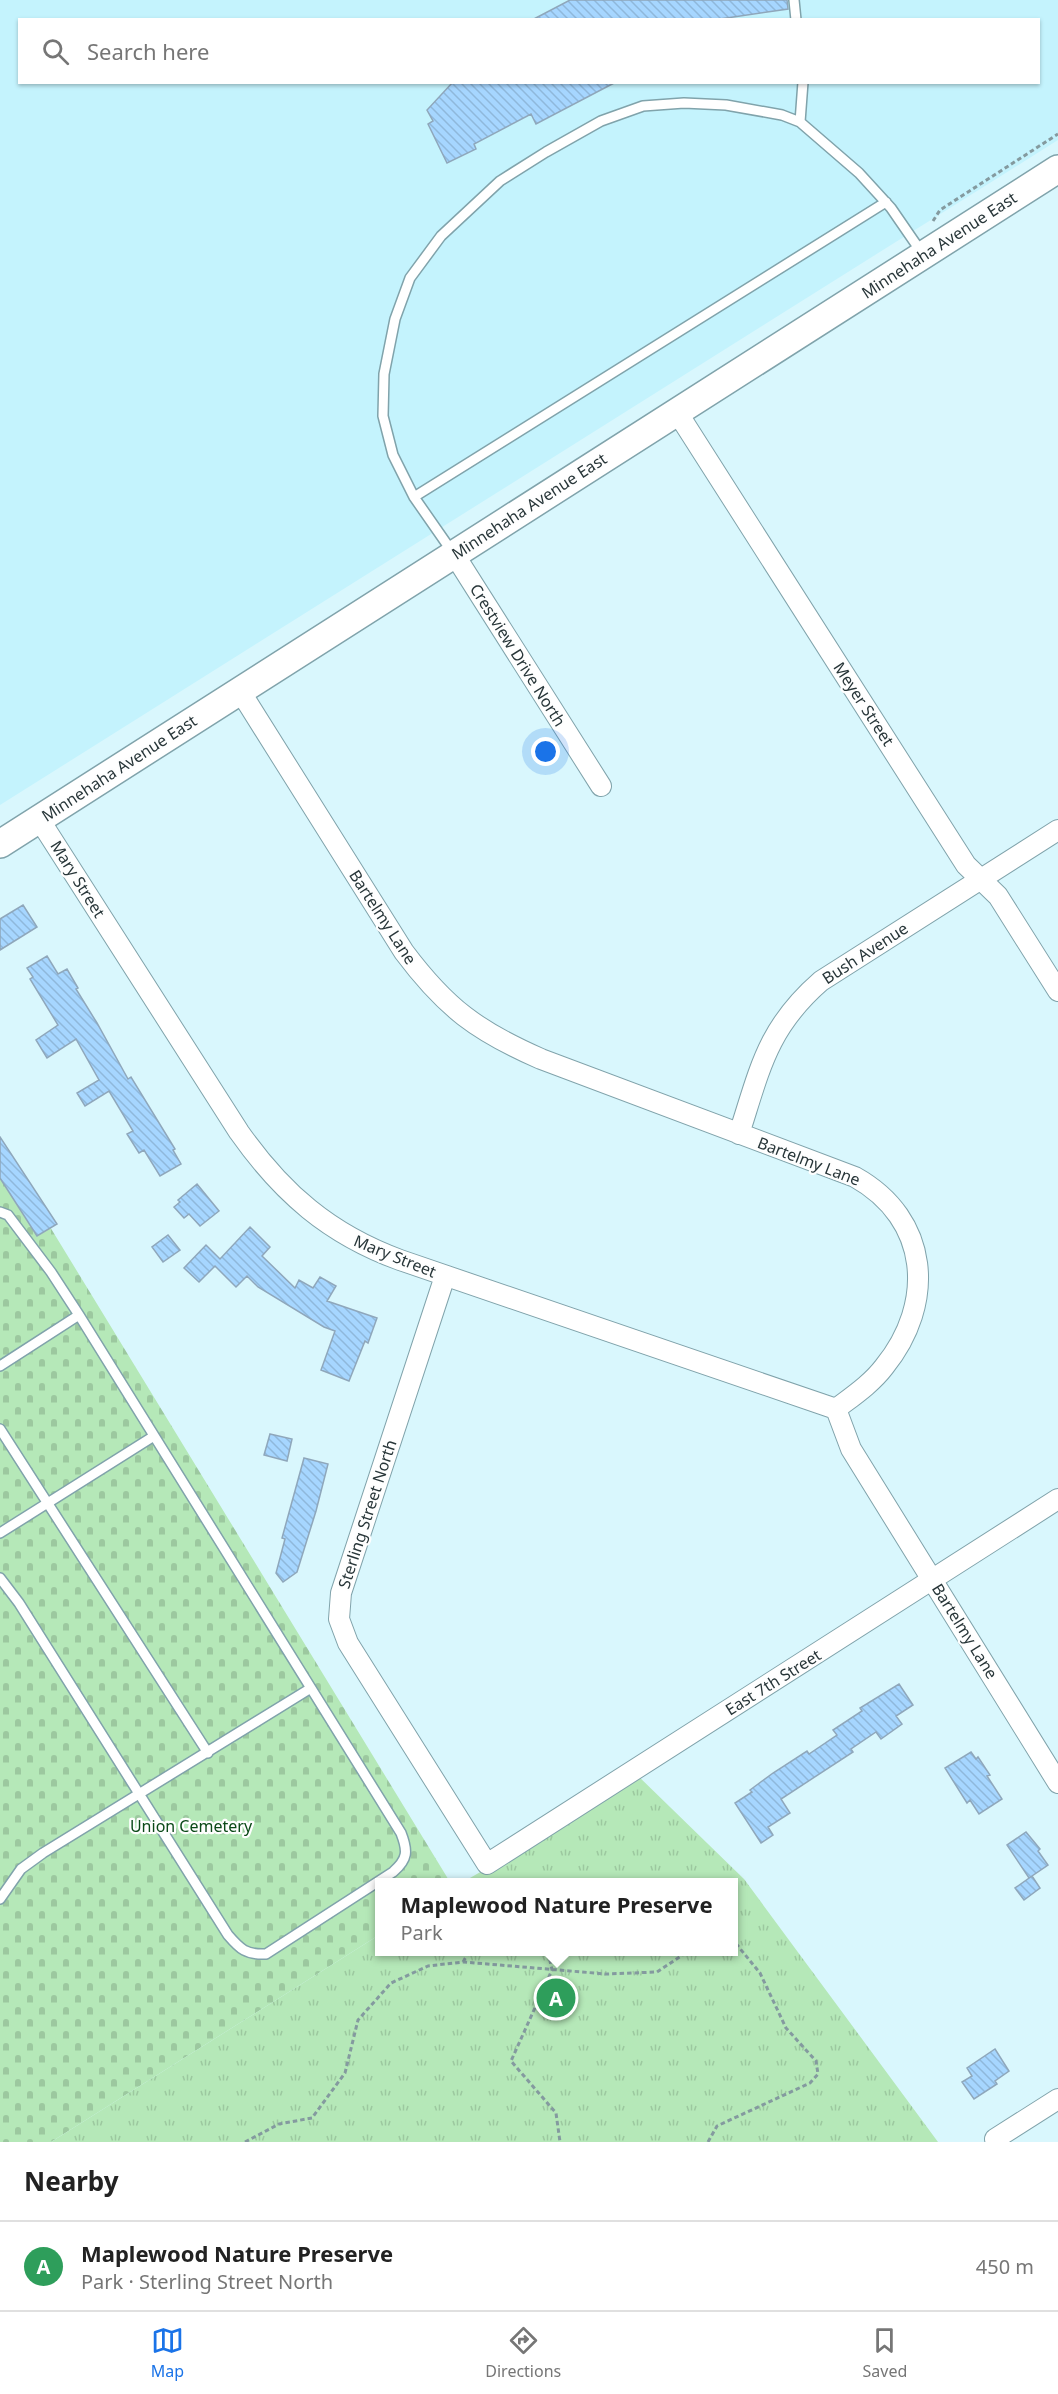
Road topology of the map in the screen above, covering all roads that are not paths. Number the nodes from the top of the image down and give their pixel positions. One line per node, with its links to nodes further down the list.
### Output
1 (794, 0): 2 (lane)
2 (796, 18)
3 (803, 84): 4 (lane)
4 (800, 122): 6 (lane); 9 (lane)
5 (1058, 168): 7 (main road, Minnehaha Avenue East)
6 (886, 202): 7 (lane); 9 (lane)
7 (923, 255): 8 (main road, Minnehaha Avenue East)
8 (677, 412): 10 (main road, Minnehaha Avenue East); 16 (street, Meyer Street)
9 (414, 497): 10 (lane)
10 (454, 554): 11 (main road, Minnehaha Avenue East); 12 (street, Crestview Drive North)
11 (240, 691): 13 (main road, Minnehaha Avenue East); 18 (street, Bartelmy Lane)
12 (601, 786)
13 (39, 819): 15 (main road, Minnehaha Avenue East); 20 (street, Mary Street)
14 (1058, 830): 16 (street, Bush Avenue)
15 (0, 844)
16 (982, 879): 17 (street, Meyer Street); 18 (street, Bush Avenue)
17 (1058, 991)
18 (739, 1134): 23 (street, Bartelmy Lane)
19 (0, 1212): 21 (lane)
20 (445, 1276): 23 (street, Mary Street); 35 (street, Sterling Street North)
21 (79, 1316): 22 (lane); 25 (lane)
22 (0, 1366)
23 (836, 1409): 30 (street, Bartelmy Lane)
24 (0, 1429): 27 (lane)
25 (154, 1436): 27 (lane); 31 (lane)
26 (1058, 1499): 30 (street, East 7th Street)
27 (47, 1503): 28 (lane); 32 (lane)
28 (0, 1533)
29 (0, 1578): 34 (lane)
30 (933, 1580): 33 (street, Bartelmy Lane); 35 (street, East 7th Street)
31 (311, 1688): 32 (lane); 36 (lane)
32 (208, 1754): 34 (lane)
33 (1058, 1783)
34 (140, 1795): 37 (lane); 38 (lane)
35 (487, 1864)
36 (384, 1878)
37 (375, 1884)
38 (0, 1899)
39 (1058, 2099): 40 (street)
40 (995, 2139)

